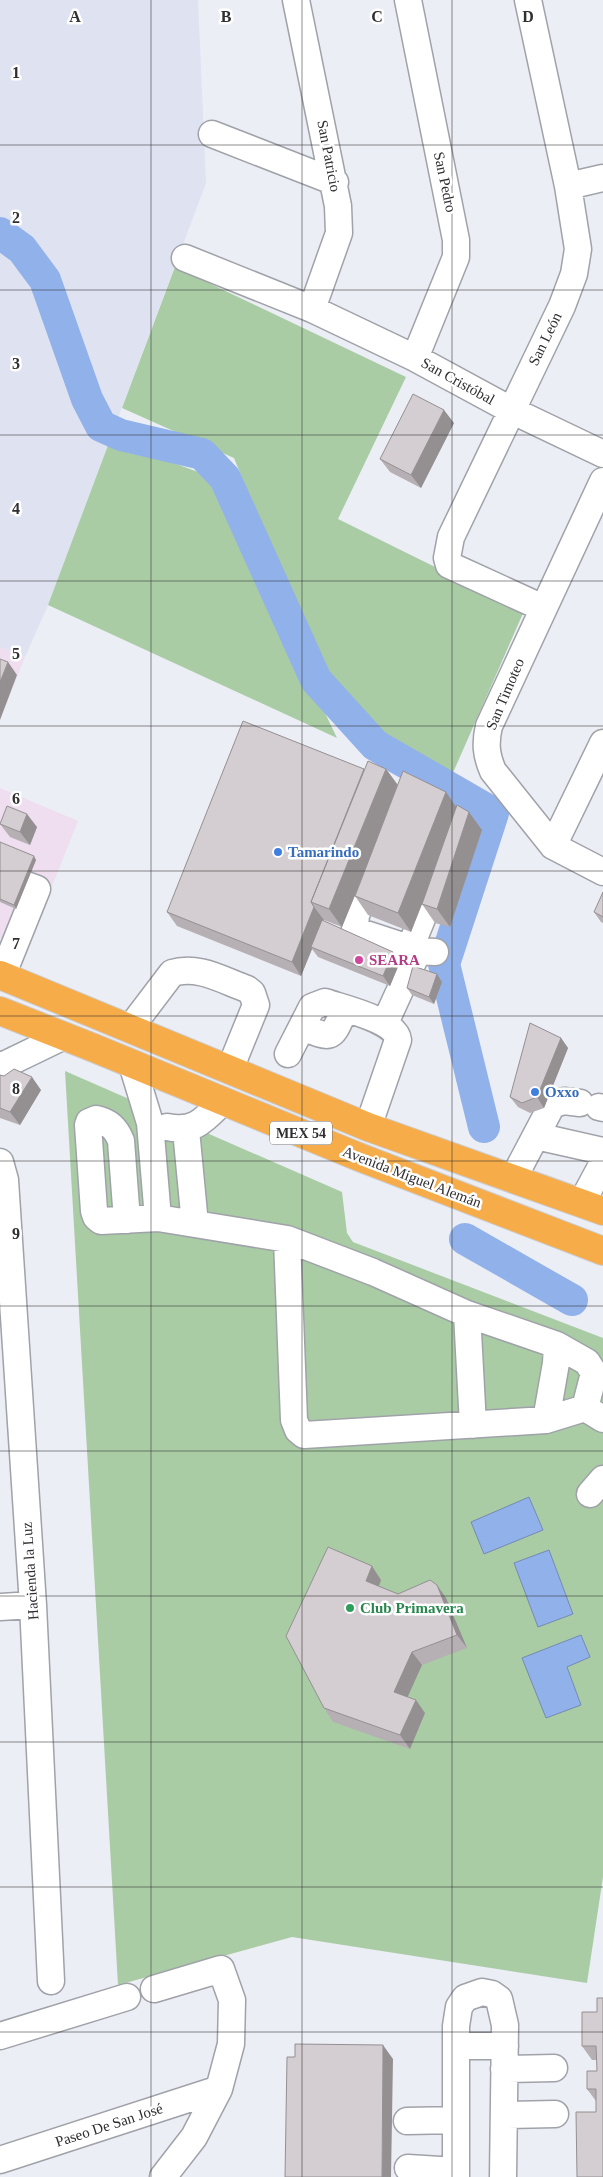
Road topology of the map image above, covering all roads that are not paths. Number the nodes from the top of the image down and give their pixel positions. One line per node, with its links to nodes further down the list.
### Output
1 (296, 0): 6 (street, San Patricio)
2 (408, 0): 10 (street, San Pedro)
3 (528, 0): 7 (street, San León)
4 (212, 134): 6 (street)
5 (603, 178): 7 (street)
6 (335, 182): 9 (street, San Patricio)
7 (568, 186): 11 (street, San León)
8 (185, 258): 9 (street, San Cristóbal)
9 (312, 309): 10 (street, San Cristóbal)
10 (415, 358): 11 (street, San Cristóbal)
11 (511, 410): 12 (street, San Cristóbal); 14 (street, San León)
12 (603, 454)
13 (603, 481): 14 (street, San Timoteo)
14 (543, 608): 16 (street, San Timoteo)
15 (603, 743): 16 (street)
16 (553, 846): 19 (street, San Timoteo)
17 (384, 847): 21 (street)
18 (448, 857): 21 (street)
19 (603, 872)
20 (26, 884): 22 (street)
21 (421, 950): 24 (street)
22 (1, 975): 25 (highway, Avenida Miguel Alemán / MEX 54)
23 (0, 1011): 26 (highway, Avenida Miguel Alemán / MEX 54)
24 (385, 1023): 27 (street); 34 (street)
25 (131, 1027): 30 (highway, Avenida Miguel Alemán / MEX 54); 30 (street)
26 (64, 1036): 28 (highway, Avenida Miguel Alemán / MEX 54); 29 (street)
27 (288, 1054)
28 (132, 1064): 31 (highway, Avenida Miguel Alemán / MEX 54); 33 (street)
29 (0, 1065)
30 (230, 1069): 34 (highway, Avenida Miguel Alemán / MEX 54)
31 (224, 1101): 35 (street); 46 (highway, Avenida Miguel Alemán / MEX 54)
32 (594, 1106): 36 (street)
33 (150, 1123): 35 (street); 42 (street)
34 (368, 1127): 40 (highway, Avenida Miguel Alemán / MEX 54)
35 (186, 1130): 44 (street)
36 (536, 1136): 37 (street); 40 (street)
37 (603, 1151)
38 (0, 1162): 52 (street, Hacienda la Luz)
39 (603, 1163): 41 (street)
40 (513, 1179): 41 (highway, Avenida Miguel Alemán / MEX 54)
41 (592, 1206)
42 (158, 1218): 43 (street); 44 (street)
43 (127, 1220)
44 (194, 1224): 45 (street)
45 (287, 1239): 47 (street); 51 (street)
46 (603, 1251)
47 (467, 1314): 48 (street); 51 (street)
48 (557, 1344): 49 (street); 50 (street)
49 (594, 1414): 50 (street)
50 (546, 1420): 51 (street)
51 (473, 1425)
52 (33, 1605): 53 (street); 54 (street, Hacienda la Luz)
53 (0, 1607)
54 (51, 1981)
55 (154, 1988): 61 (street)
56 (126, 1998): 57 (street)
57 (0, 2036)
58 (456, 2046): 59 (street); 59 (street); 64 (street)
59 (504, 2057): 60 (street); 63 (street)
60 (554, 2068)
61 (219, 2090): 66 (street, Paseo De San José); 69 (street)
62 (555, 2114): 63 (street)
63 (504, 2115): 70 (street)
64 (456, 2120): 65 (street); 68 (street)
65 (407, 2121)
66 (0, 2160)
67 (408, 2168): 68 (street)
68 (456, 2174)
69 (163, 2177)
70 (503, 2177)

